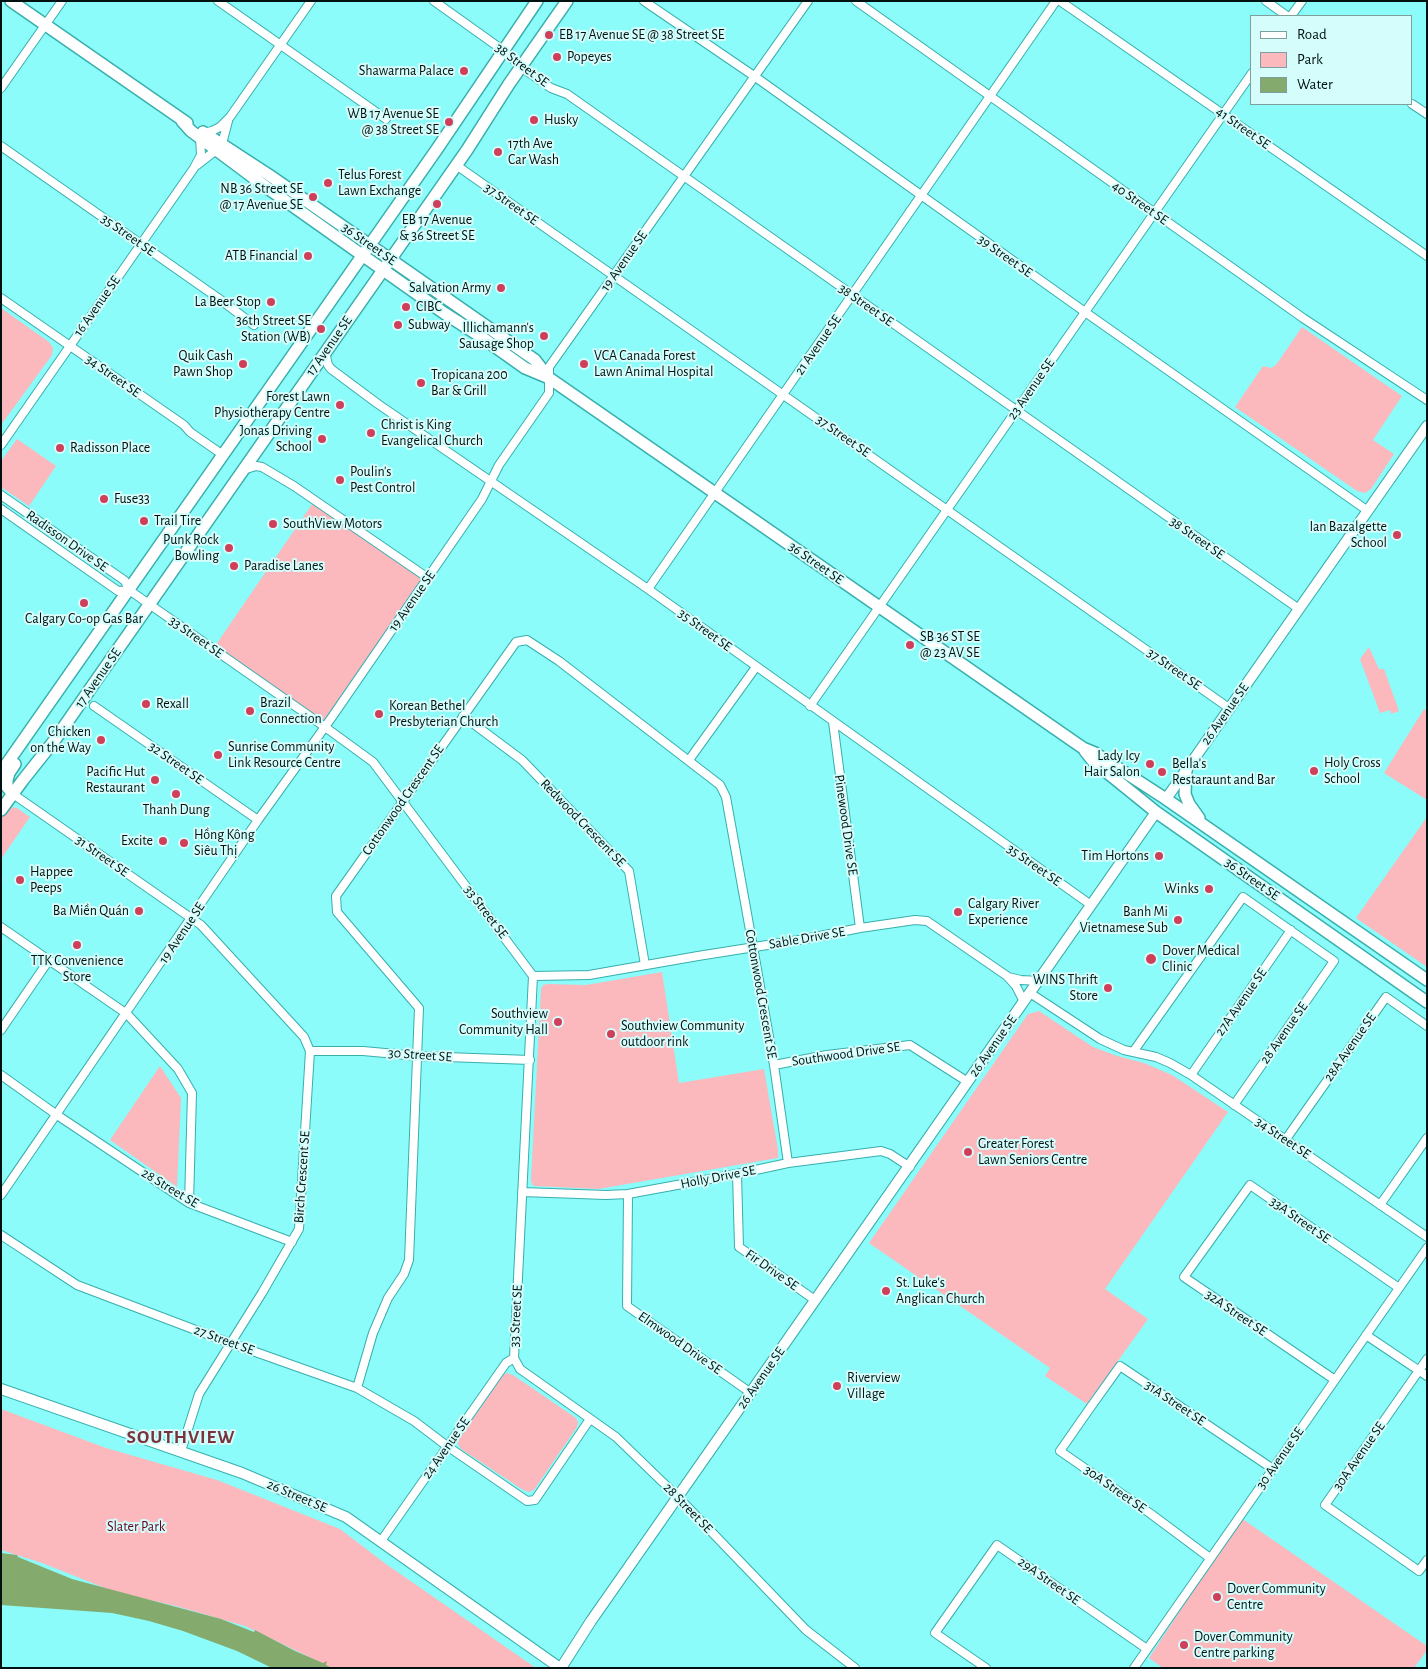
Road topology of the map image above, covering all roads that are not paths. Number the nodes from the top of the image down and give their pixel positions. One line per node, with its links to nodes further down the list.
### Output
1 (11, 1): 17 (main road, 36 Street SE)
2 (62, 1): 17 (street)
3 (218, 1): 18 (street)
4 (311, 1): 18 (street)
5 (434, 1): 19 (street, 38 Street SE)
6 (537, 1): 19 (main road, 17 Avenue SE)
7 (567, 1): 20 (main road, 17 Avenue SE)
8 (644, 1): 21 (street, 39 Street SE)
9 (808, 1): 21 (street, 19 Avenue SE)
10 (856, 1): 24 (street, 40 Street SE)
11 (1056, 1): 24 (street, 21 Avenue SE)
12 (1060, 1): 26 (street, 41 Street SE)
13 (1266, 1): 15 (street)
14 (1302, 1): 16 (street)
15 (1286, 15)
16 (1292, 15)
17 (45, 26): 23 (street); 30 (main road, 36 Street SE)
18 (280, 45): 28 (street); 29 (street)
19 (503, 51): 20 (street, 38 Street SE); 39 (main road, 17 Avenue SE)
20 (521, 66): 33 (main road, 17 Avenue SE); 35 (street, 38 Street SE)
21 (754, 76): 35 (street, 19 Avenue SE); 36 (street, 39 Street SE)
22 (1250, 76): 26 (street, 23 Avenue SE)
23 (1, 88)
24 (990, 97): 36 (street, 21 Avenue SE); 37 (street, 40 Street SE)
25 (1413, 105): 27 (street)
26 (1223, 114): 37 (street, 23 Avenue SE); 41 (street, 41 Street SE)
27 (1427, 114)
28 (230, 117): 30 (street); 32 (street)
29 (386, 119)
30 (202, 135): 32 (main road, 36 Street SE); 34 (street, 16 Avenue SE)
31 (1, 146): 38 (street, 35 Street SE)
32 (220, 147): 34 (street, 16 Avenue SE); 39 (main road, 36 Street SE); 40 (main road, 36 Street SE)
33 (456, 165): 42 (main road, 17 Avenue SE); 44 (street, 37 Street SE)
34 (194, 168): 38 (street, 16 Avenue SE)
35 (684, 176): 44 (street, 19 Avenue SE); 45 (street, 38 Street SE)
36 (921, 196): 45 (street, 21 Avenue SE); 47 (street, 39 Street SE)
37 (1154, 212): 47 (street, 23 Avenue SE); 53 (street, 40 Street SE)
38 (140, 244): 48 (street, 35 Street SE); 49 (street, 16 Avenue SE)
39 (370, 245): 40 (main road, 17 Avenue SE); 42 (main road, 36 Street SE)
40 (362, 255): 43 (main road, 36 Street SE); 57 (main road, 17 Avenue SE)
41 (1427, 256)
42 (390, 259): 43 (main road, 17 Avenue SE); 51 (main road, 36 Street SE)
43 (382, 270): 50 (main road, 17 Avenue SE); 51 (main road, 36 Street SE)
44 (614, 276): 51 (street, 19 Avenue SE); 52 (street, 37 Street SE)
45 (853, 295): 52 (street, 21 Avenue SE); 54 (street, 38 Street SE)
46 (1, 298): 49 (street, 34 Street SE)
47 (1085, 312): 54 (street, 23 Avenue SE); 64 (street, 39 Street SE)
48 (254, 325)
49 (70, 346): 56 (street, 16 Avenue SE); 57 (street, 34 Street SE)
50 (325, 352): 58 (main road, 17 Avenue SE); 59 (street, 35 Street SE)
51 (549, 378): 59 (street, 19 Avenue SE); 60 (main road, 36 Street SE)
52 (783, 395): 60 (street, 21 Avenue SE); 63 (street, 37 Street SE)
53 (1427, 400)
54 (1016, 410): 63 (street, 23 Avenue SE); 70 (street, 38 Street SE)
55 (1427, 426): 64 (street, 26 Avenue SE)
56 (1, 445)
57 (223, 456): 67 (main road, 17 Avenue SE)
58 (244, 470): 65 (street); 68 (main road, 17 Avenue SE)
59 (491, 481): 65 (street, 19 Avenue SE); 66 (street, 35 Street SE)
60 (715, 493): 66 (street, 21 Avenue SE); 69 (main road, 36 Street SE)
61 (1, 495): 67 (street, Radisson Drive SE)
62 (1, 509): 67 (street, Radisson Drive SE)
63 (947, 509): 69 (street, 23 Avenue SE); 74 (street, 37 Street SE)
64 (1368, 511): 70 (street, 26 Avenue SE)
65 (428, 578): 78 (street, 19 Avenue SE)
66 (648, 589): 71 (street, 35 Street SE)
67 (129, 590): 68 (street, Radisson Drive SE); 76 (main road, 17 Avenue SE)
68 (150, 604): 78 (street, 33 Street SE); 83 (main road, 17 Avenue SE)
69 (879, 606): 73 (street, 23 Avenue SE); 79 (main road, 36 Street SE)
70 (1299, 609): 74 (street, 26 Avenue SE)
71 (756, 666): 73 (street, 35 Street SE); 80 (street)
72 (94, 706): 88 (street, 32 Street SE)
73 (810, 706): 77 (street, 35 Street SE)
74 (1229, 708): 81 (street, 26 Avenue SE)
75 (463, 716): 80 (street, Cottonwood Crescent SE); 85 (street, Cottonwood Crescent SE); 97 (street, Redwood Crescent SE)
76 (37, 722): 82 (main road, 17 Avenue SE); 83 (main road)
77 (833, 722): 90 (street, 35 Street SE); 93 (street, Pinewood Drive SE)
78 (325, 726): 85 (street, 33 Street SE); 88 (street, 19 Avenue SE)
79 (1083, 748): 84 (main road, 36 Street SE); 87 (main road, 36 Street SE)
80 (689, 760): 95 (street, Cottonwood Crescent SE)
81 (1186, 770): 84 (street, 26 Avenue SE); 89 (main road)
82 (1, 772)
83 (13, 794): 86 (main road, 17 Avenue SE); 91 (street, 31 Street SE)
84 (1166, 799): 87 (street, 26 Avenue SE); 89 (main road, 36 Street SE)
85 (402, 801): 98 (street, 33 Street SE); 109 (street, Cottonwood Crescent SE)
86 (1, 810)
87 (1156, 812): 90 (street, 26 Avenue SE); 103 (main road, 36 Street SE)
88 (258, 820): 91 (street, 19 Avenue SE)
89 (1202, 824): 100 (main road, 36 Street SE)
90 (1091, 905): 101 (street, 26 Avenue SE)
91 (192, 918): 104 (street, 19 Avenue SE); 107 (street)
92 (1, 927): 96 (street)
93 (860, 928): 95 (street, Sable Drive SE); 99 (street, Sable Drive SE)
94 (1291, 930): 108 (street); 113 (street, 27A Avenue SE); 115 (street, 28 Avenue SE)
95 (753, 947): 97 (street, Sable Drive SE); 111 (street, Cottonwood Crescent SE)
96 (50, 960): 104 (street); 106 (street)
97 (645, 965): 98 (street, Sable Drive SE)
98 (533, 976): 110 (street, 33 Street SE)
99 (1006, 976): 101 (street, Sable Drive SE); 102 (street, Sable Drive SE)
100 (1427, 980)
101 (1039, 981): 102 (street, 26 Avenue SE)
102 (1027, 997): 108 (street, Sable Drive SE); 114 (street, 26 Avenue SE)
103 (1427, 1002)
104 (127, 1014): 116 (street, 19 Avenue SE); 125 (street)
105 (1427, 1026): 118 (street, 28A Avenue SE)
106 (1, 1030)
107 (310, 1050): 109 (street, 30 Street SE); 130 (street, Birch Crescent SE)
108 (1133, 1052): 113 (street, 34 Street SE)
109 (418, 1056): 110 (street, 30 Street SE); 141 (street, Cottonwood Crescent SE)
110 (530, 1060): 122 (street, 33 Street SE)
111 (774, 1065): 114 (street, Southwood Drive SE); 119 (street, Cottonwood Crescent SE)
112 (1, 1075): 116 (street, 28 Street SE)
113 (1191, 1075): 115 (street, 34 Street SE)
114 (968, 1082): 120 (street, 26 Avenue SE)
115 (1234, 1105): 118 (street, 34 Street SE)
116 (57, 1115): 124 (street, 19 Avenue SE); 125 (street, 28 Street SE)
117 (1427, 1138): 126 (street)
118 (1286, 1139): 126 (street, 34 Street SE)
119 (788, 1162): 120 (street, Holly Drive SE); 121 (street, Holly Drive SE)
120 (910, 1167): 133 (street, 26 Avenue SE)
121 (737, 1174): 123 (street, Holly Drive SE); 133 (street, Fir Drive SE)
122 (522, 1192): 123 (street, Holly Drive SE); 136 (street, 33 Street SE)
123 (628, 1194): 143 (street, Elmwood Drive SE)
124 (1, 1196)
125 (189, 1203): 130 (street, 28 Street SE)
126 (1380, 1205): 129 (street, 34 Street SE)
127 (1216, 1232): 132 (street, 33A Street SE); 140 (street, 32A Street SE)
128 (1, 1235): 135 (street, 27 Street SE)
129 (1427, 1237)
130 (292, 1242): 135 (street, Birch Crescent SE)
131 (1427, 1248): 132 (street, 30 Avenue SE)
132 (1398, 1288): 134 (street, 30 Avenue SE)
133 (815, 1300): 143 (street, 26 Avenue SE)
134 (1366, 1335): 138 (street); 140 (street, 30 Avenue SE)
135 (230, 1343): 141 (street, 27 Street SE); 147 (street, Birch Crescent SE)
136 (514, 1358): 145 (street, 28 Street SE); 146 (street, 24 Avenue SE)
137 (1427, 1360): 138 (street, 30A Avenue SE)
138 (1419, 1371): 139 (street); 152 (street, 30A Avenue SE)
139 (1427, 1376)
140 (1335, 1380): 148 (street, 30 Avenue SE)
141 (357, 1388): 146 (street, 27 Street SE)
142 (1, 1389): 147 (street, 26 Street SE)
143 (751, 1393): 149 (street, 26 Avenue SE)
144 (1090, 1408): 148 (street, 31A Street SE); 151 (street, 30A Street SE)
145 (590, 1419): 146 (street, 27 Street SE); 149 (street, 28 Street SE)
146 (447, 1446): 150 (street, 24 Avenue SE)
147 (181, 1451): 150 (street, 26 Street SE)
148 (1273, 1469): 151 (street, 30 Avenue SE)
149 (678, 1497): 154 (street, 28 Street SE); 155 (street, 26 Avenue SE)
150 (381, 1541): 155 (street, 26 Street SE)
151 (1210, 1558): 153 (street, 30 Avenue SE)
152 (1427, 1560)
153 (1147, 1649): 156 (street, 29A Street SE); 157 (street, 30 Avenue SE)
154 (853, 1667)
155 (560, 1668)
156 (986, 1668)
157 (1134, 1668)

